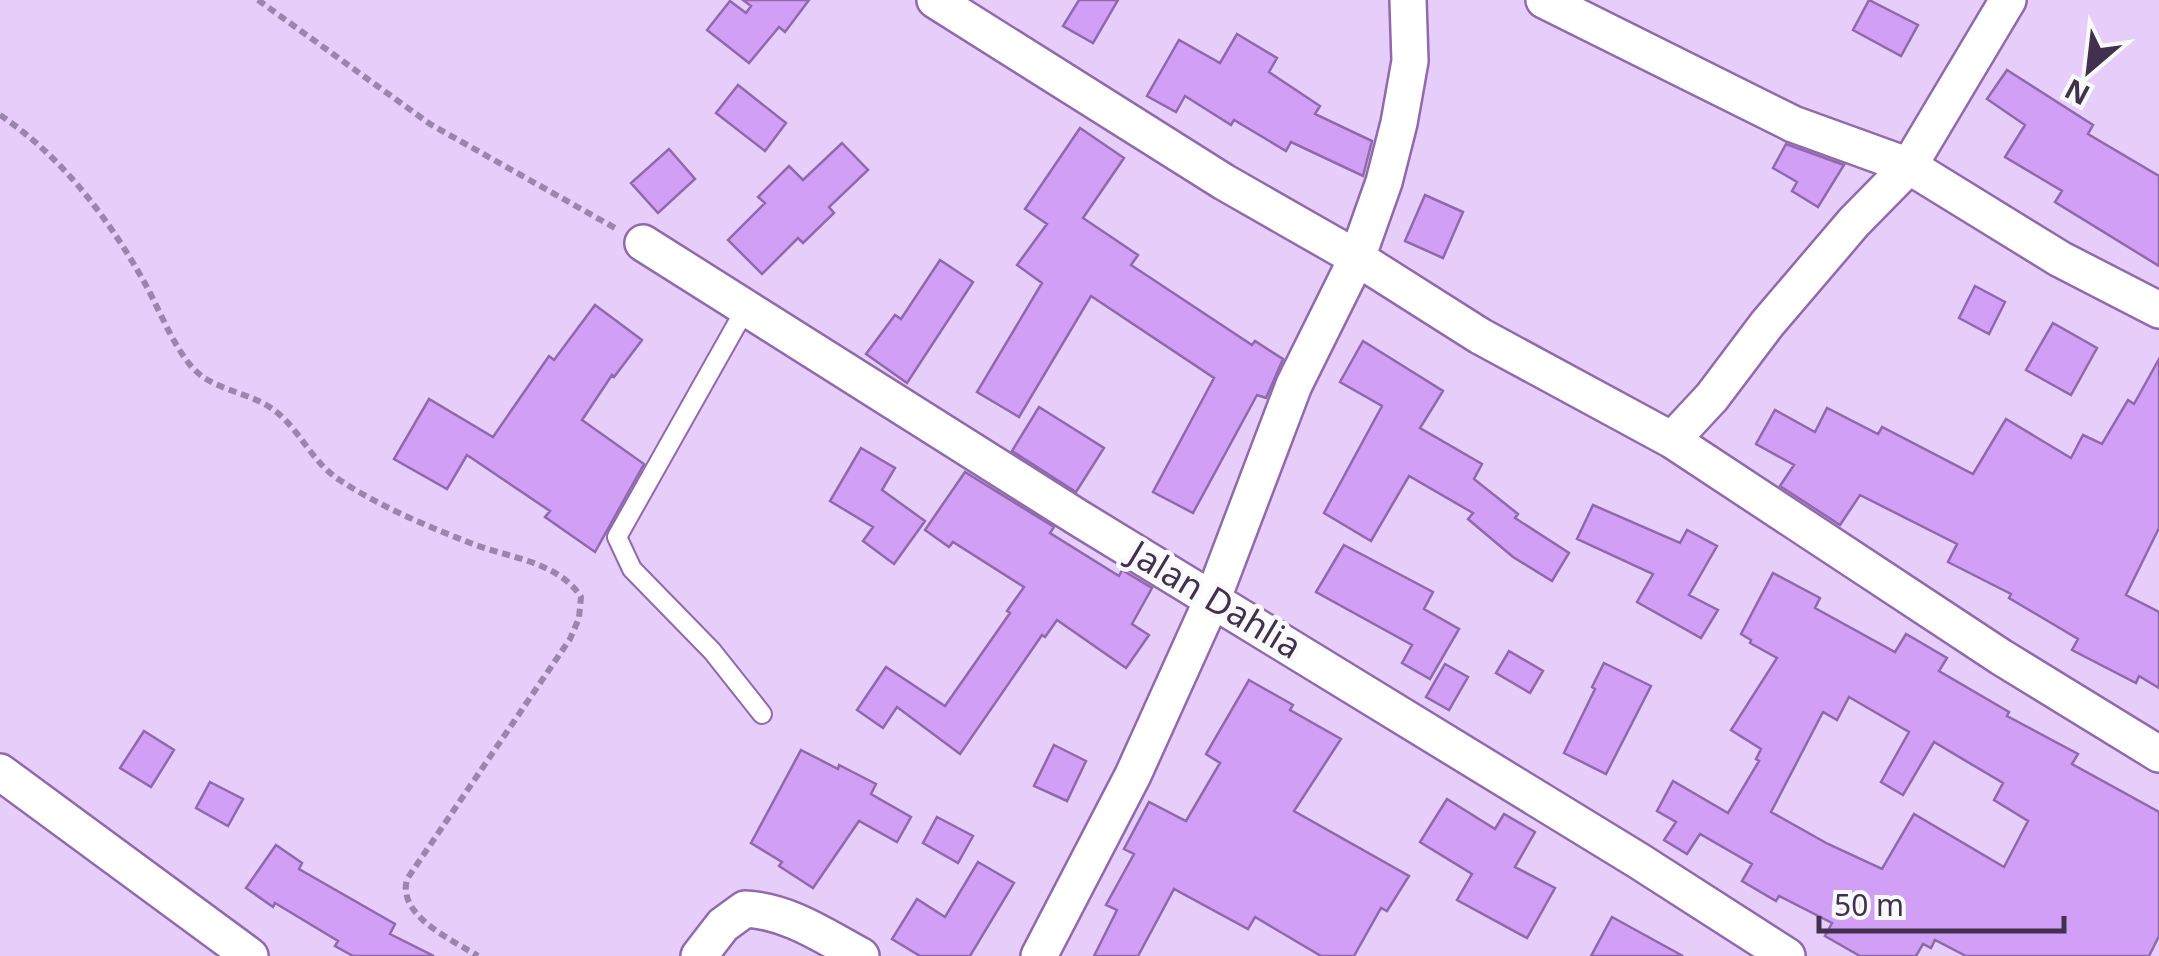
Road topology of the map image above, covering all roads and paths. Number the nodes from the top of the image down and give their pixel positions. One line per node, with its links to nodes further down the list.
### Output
1 (258, 0): 8 (path)
2 (935, 0): 9 (street)
3 (1408, 0): 9 (street)
4 (1544, 0): 7 (street)
5 (2008, 0): 7 (street)
6 (0, 115): 18 (path)
7 (1909, 166): 11 (street); 12 (street)
8 (642, 244): 10 (street, Jalan Dahlia)
9 (1357, 258): 12 (street); 13 (street)
10 (746, 308): 13 (street, Jalan Dahlia); 14 (lane)
11 (2159, 310)
12 (1672, 440): 15 (street)
13 (1213, 598): 21 (street); 22 (street, Jalan Dahlia)
14 (762, 714)
15 (2159, 754)
16 (0, 772): 17 (street)
17 (250, 956)
18 (478, 956)
19 (699, 956): 20 (street)
20 (862, 956)
21 (1040, 956)
22 (1787, 956)

